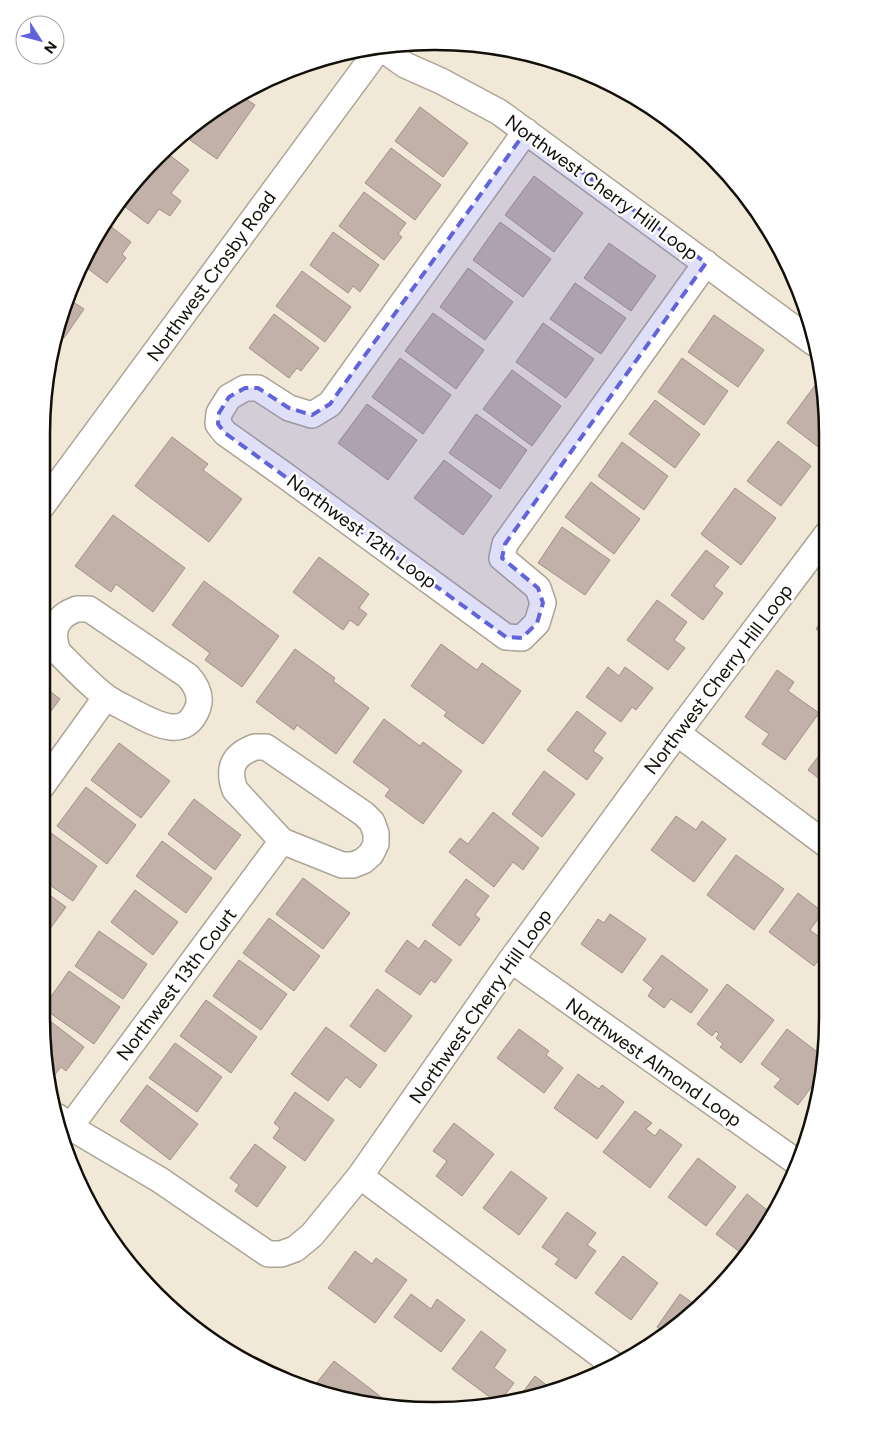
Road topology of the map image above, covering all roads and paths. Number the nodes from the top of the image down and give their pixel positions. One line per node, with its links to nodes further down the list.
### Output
1 (388, 53): 3 (street, Northwest Cherry Hill Loop)
2 (374, 55): 6 (street, Northwest Crosby Road)
3 (526, 130): 4 (street, Northwest Cherry Hill Loop); 4 (street, Northwest 12th Loop)
4 (706, 263): 5 (street, Northwest Cherry Hill Loop)
5 (807, 338)
6 (50, 495)
7 (819, 545): 9 (street, Northwest Cherry Hill Loop)
8 (106, 698): 8 (street); 10 (street)
9 (676, 733): 11 (street); 13 (street, Northwest Cherry Hill Loop)
10 (50, 775)
11 (819, 839)
12 (282, 841): 12 (street); 14 (street, Northwest 13th Court)
13 (510, 960): 15 (street, Northwest Almond Loop); 16 (street, Northwest Cherry Hill Loop)
14 (64, 1122): 16 (street, Northwest Cherry Hill Loop)
15 (792, 1159)
16 (360, 1176): 17 (street)
17 (608, 1361)

